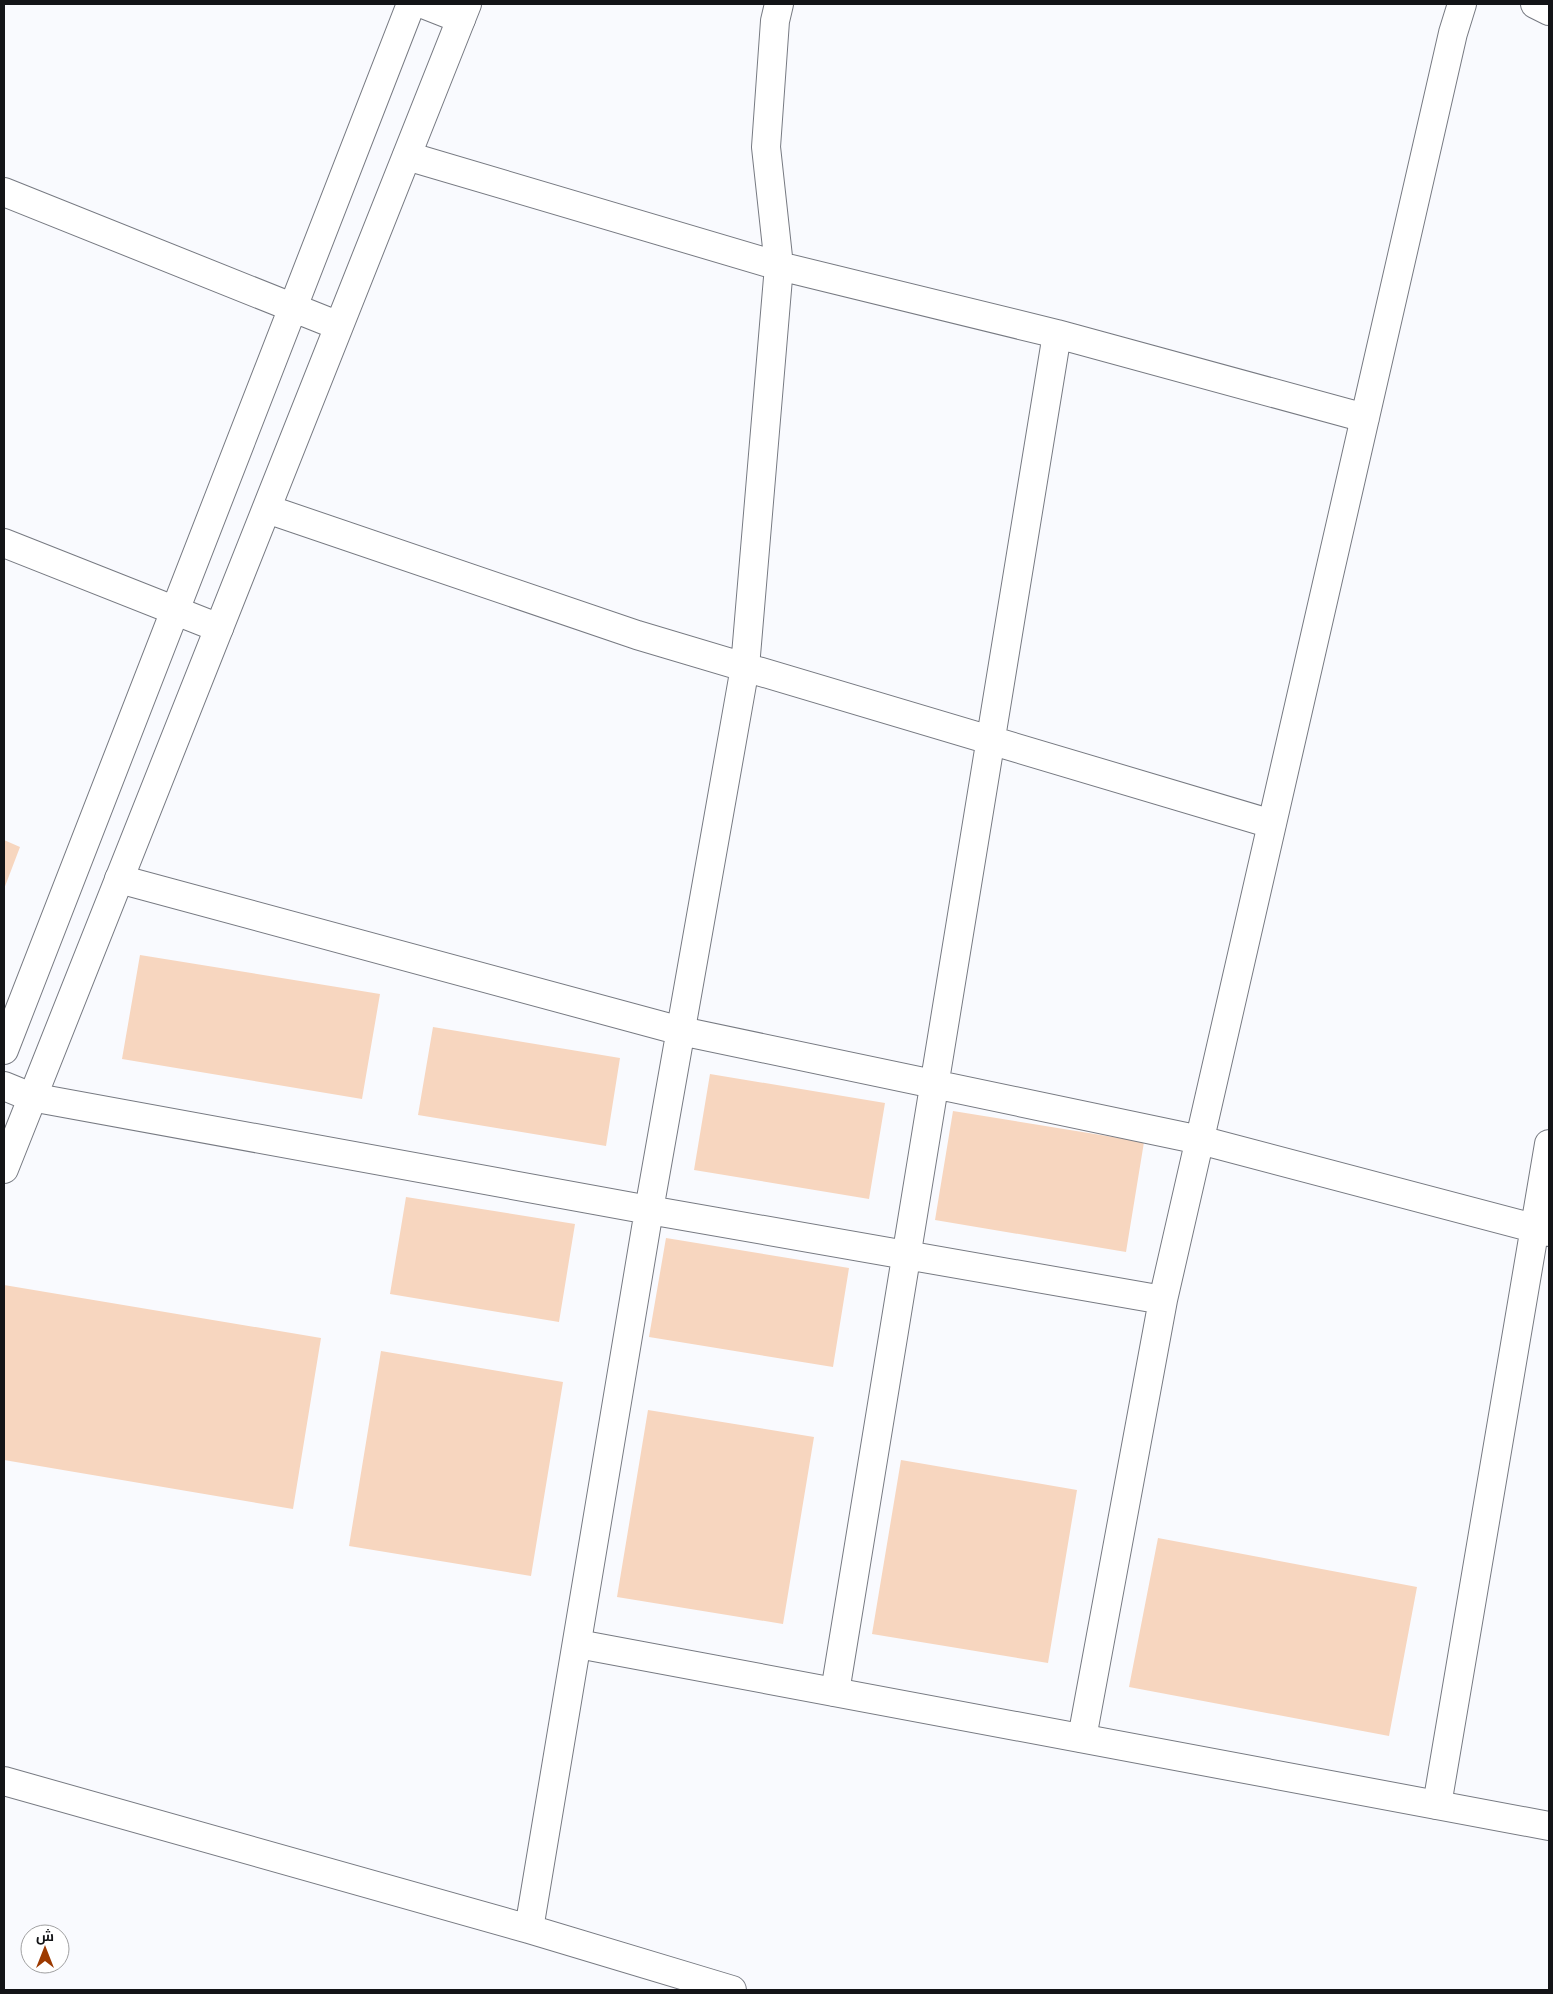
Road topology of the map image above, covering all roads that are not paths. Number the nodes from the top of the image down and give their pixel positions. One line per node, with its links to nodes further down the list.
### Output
1 (411, 4): 11 (street)
2 (423, 4): 6 (street)
3 (779, 4): 10 (street)
4 (1462, 4): 14 (street)
5 (1536, 4): 7 (street)
6 (464, 11): 8 (street)
7 (1549, 11)
8 (407, 156): 10 (street); 12 (street)
9 (4, 192): 11 (street)
10 (780, 266): 13 (street); 19 (street)
11 (293, 308): 12 (street); 17 (street)
12 (339, 326): 15 (street)
13 (1057, 334): 14 (street); 20 (street)
14 (1365, 418): 21 (street)
15 (267, 509): 18 (street); 19 (street)
16 (4, 543): 17 (street)
17 (175, 611): 18 (street); 24 (street)
18 (219, 628): 22 (street)
19 (744, 667): 20 (street); 23 (street)
20 (991, 740): 21 (street); 25 (street)
21 (1272, 824): 28 (street)
22 (118, 878): 23 (street); 27 (street)
23 (681, 1031): 25 (street); 31 (street)
24 (4, 1050)
25 (935, 1084): 28 (street); 33 (street)
26 (4, 1086): 27 (street)
27 (31, 1097): 30 (street); 31 (street)
28 (1200, 1140): 32 (street); 34 (street)
29 (1549, 1144): 32 (street)
30 (4, 1169)
31 (650, 1210): 33 (street); 35 (street)
32 (1542, 1230): 39 (street)
33 (907, 1255): 34 (street); 36 (street)
34 (1163, 1300): 37 (street)
35 (578, 1644): 36 (street); 41 (street)
36 (835, 1692): 37 (street)
37 (1082, 1738): 39 (street)
38 (4, 1781): 41 (street)
39 (1437, 1805): 40 (street)
40 (1549, 1826)
41 (529, 1929): 42 (street)
42 (732, 1990)

